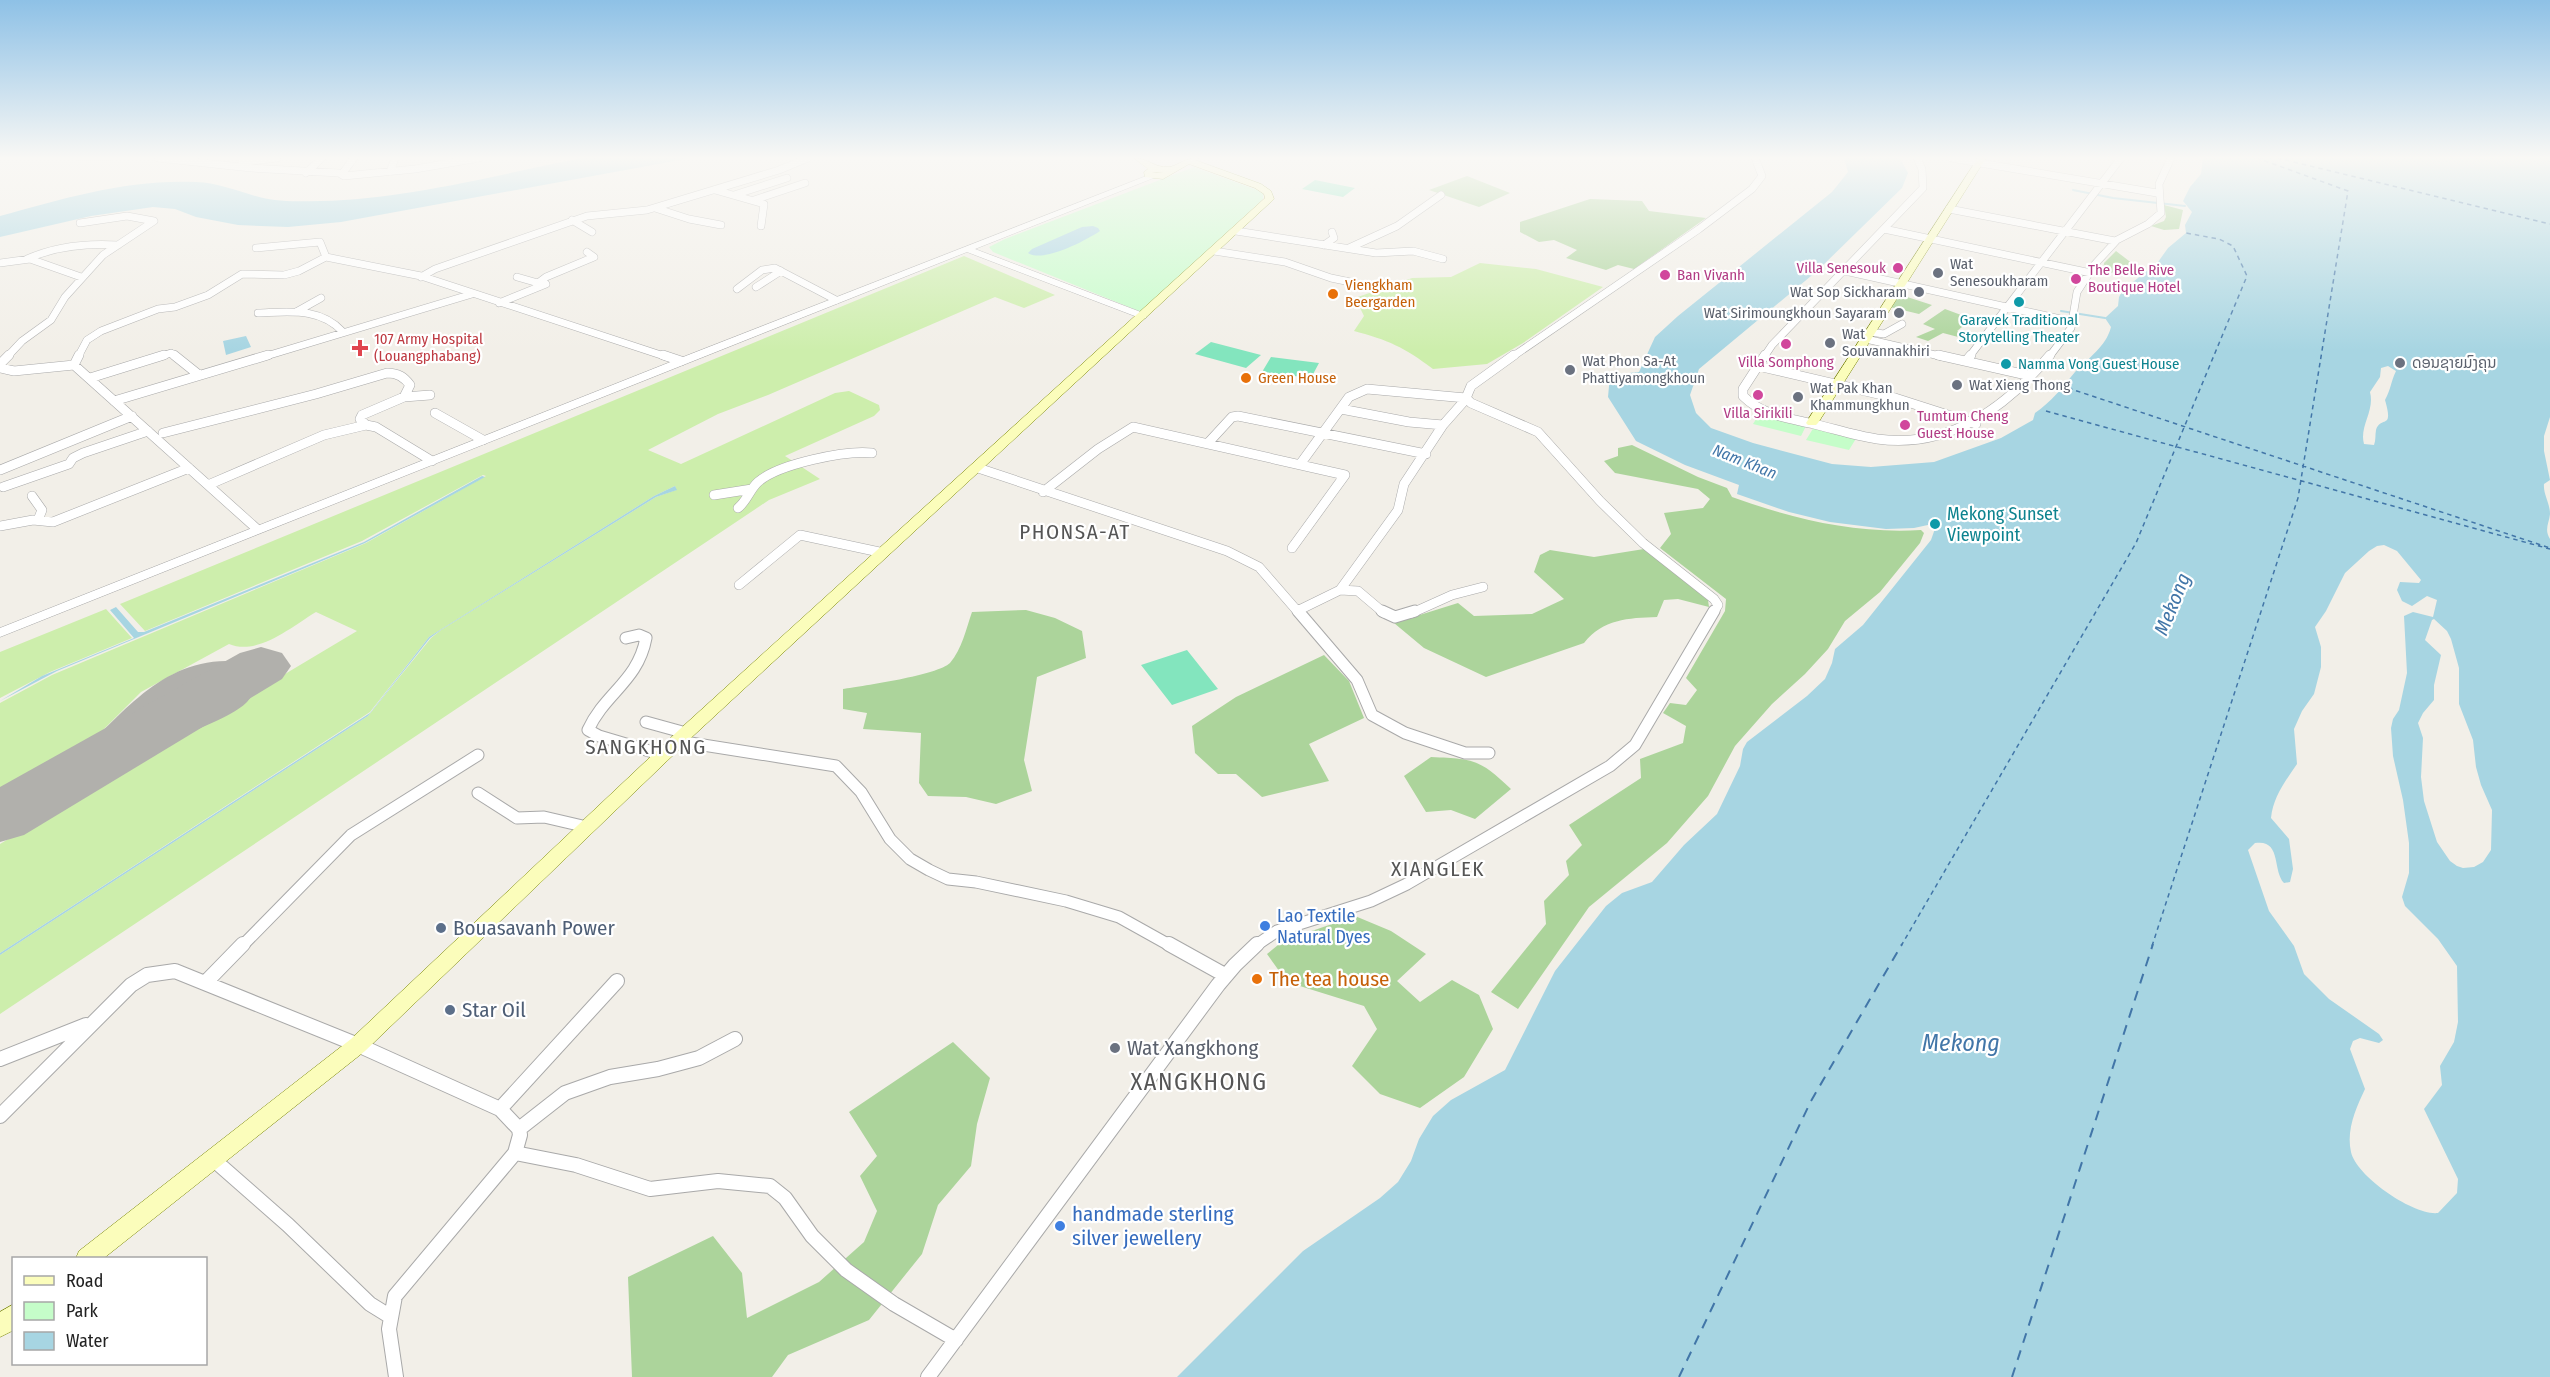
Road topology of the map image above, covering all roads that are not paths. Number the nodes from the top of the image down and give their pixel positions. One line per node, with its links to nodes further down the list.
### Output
1 (153, 222): 24 (street)
2 (569, 222): 40 (street)
3 (576, 222): 20 (street)
4 (706, 222): 15 (street)
5 (760, 222): 16 (street)
6 (1032, 222): 28 (street)
7 (1245, 222): 18 (main road)
8 (1401, 222): 27 (street)
9 (1708, 222): 71 (street)
10 (1890, 222): 17 (street)
11 (1941, 222): 22 (main road)
12 (2020, 222): 19 (street)
13 (2073, 222): 19 (street)
14 (2151, 222): 23 (street)
15 (721, 225)
16 (760, 226)
17 (1884, 229): 22 (street); 37 (street)
18 (1236, 231): 25 (street); 29 (main road)
19 (2066, 231): 23 (street); 34 (street)
20 (592, 232)
21 (1332, 232): 25 (street)
22 (1930, 239): 34 (street); 45 (main road)
23 (2115, 241): 38 (street)
24 (118, 244): 32 (street); 39 (street)
25 (1324, 245): 27 (street)
26 (256, 248): 31 (street)
27 (1349, 248): 33 (street)
28 (966, 249): 50 (street); 55 (street)
29 (1214, 251): 43 (street); 55 (main road)
30 (587, 252): 44 (street)
31 (326, 257): 40 (street); 62 (street)
32 (27, 259): 35 (street); 39 (street)
33 (1443, 259)
34 (2041, 261): 38 (street); 52 (street)
35 (0, 262)
36 (781, 270): 46 (street); 47 (street); 50 (street)
37 (1845, 271): 45 (street); 63 (street)
38 (2091, 273): 56 (street)
39 (81, 277): 64 (street)
40 (421, 277): 48 (street)
41 (517, 277): 44 (street)
42 (557, 279): 44 (street)
43 (1355, 282)
44 (540, 284): 51 (street)
45 (1901, 284): 52 (street); 59 (main road)
46 (756, 287)
47 (737, 289)
48 (472, 294): 51 (street); 58 (street)
49 (321, 298): 53 (street)
50 (836, 300): 60 (street)
51 (499, 303): 60 (street)
52 (2007, 307): 56 (street); 61 (street)
53 (296, 312): 54 (street); 58 (street)
54 (258, 313)
55 (1143, 316): 90 (main road)
56 (2073, 316): 66 (street)
57 (1902, 324): 59 (street)
58 (343, 332): 65 (street)
59 (1868, 336): 61 (street); 68 (main road)
60 (681, 361): 83 (street)
61 (1966, 361): 66 (street)
62 (74, 365): 64 (street); 67 (street)
63 (1758, 366): 68 (street); 76 (street)
64 (0, 368)
65 (199, 375): 67 (street); 72 (street)
66 (2031, 376): 77 (street)
67 (90, 378): 72 (street)
68 (1835, 385): 76 (main road); 77 (street)
69 (430, 395): 70 (street)
70 (404, 398): 78 (street); 81 (street)
71 (1466, 398): 73 (street); 79 (street); 117 (street)
72 (114, 401): 75 (street)
73 (1341, 409): 79 (street); 82 (street)
74 (435, 413): 83 (street)
75 (132, 416): 80 (street); 91 (street)
76 (1812, 423): 77 (street)
77 (1976, 424)
78 (366, 425): 87 (street); 92 (street)
79 (1443, 425): 86 (street)
80 (148, 431): 89 (street); 93 (street)
81 (163, 433)
82 (1325, 434): 84 (street); 86 (street); 88 (street)
83 (483, 440): 87 (street)
84 (1209, 442): 88 (street); 95 (street)
85 (872, 453): 94 (street)
86 (1426, 454): 106 (street)
87 (432, 461): 101 (street)
88 (1301, 463): 102 (street)
89 (189, 468): 92 (street); 99 (street)
90 (978, 468): 95 (street); 103 (main road)
91 (0, 470)
92 (208, 485): 101 (street)
93 (3, 487)
94 (752, 489): 96 (street); 98 (street)
95 (1043, 492): 107 (street)
96 (714, 495)
97 (32, 496): 99 (street)
98 (738, 508)
99 (38, 520): 100 (street)
100 (0, 526)
101 (257, 529): 108 (street)
102 (1292, 548)
103 (884, 553): 104 (street); 111 (main road)
104 (739, 585)
105 (1483, 588): 106 (street)
106 (1340, 590): 107 (street)
107 (1297, 611): 112 (street)
108 (0, 633)
109 (626, 638): 114 (street)
110 (646, 722): 111 (street)
111 (682, 737): 114 (main road); 117 (street)
112 (1489, 753)
113 (478, 755): 119 (street)
114 (663, 755): 116 (main road)
115 (478, 793): 116 (street)
116 (587, 827): 122 (main road)
117 (1224, 974): 133 (street)
118 (617, 981): 124 (street)
119 (206, 982): 120 (street); 122 (street)
120 (90, 1023): 123 (street); 125 (street)
121 (735, 1039): 126 (street)
122 (358, 1044): 124 (street); 128 (main road)
123 (0, 1059)
124 (500, 1108): 126 (street)
125 (0, 1116)
126 (519, 1128): 127 (street)
127 (515, 1153): 131 (street); 133 (street)
128 (214, 1160): 129 (main road); 131 (street)
129 (88, 1257)
130 (12, 1317): 132 (main road)
131 (391, 1317): 134 (street)
132 (0, 1326)
133 (956, 1340): 135 (street)
134 (396, 1377)
135 (928, 1377)

